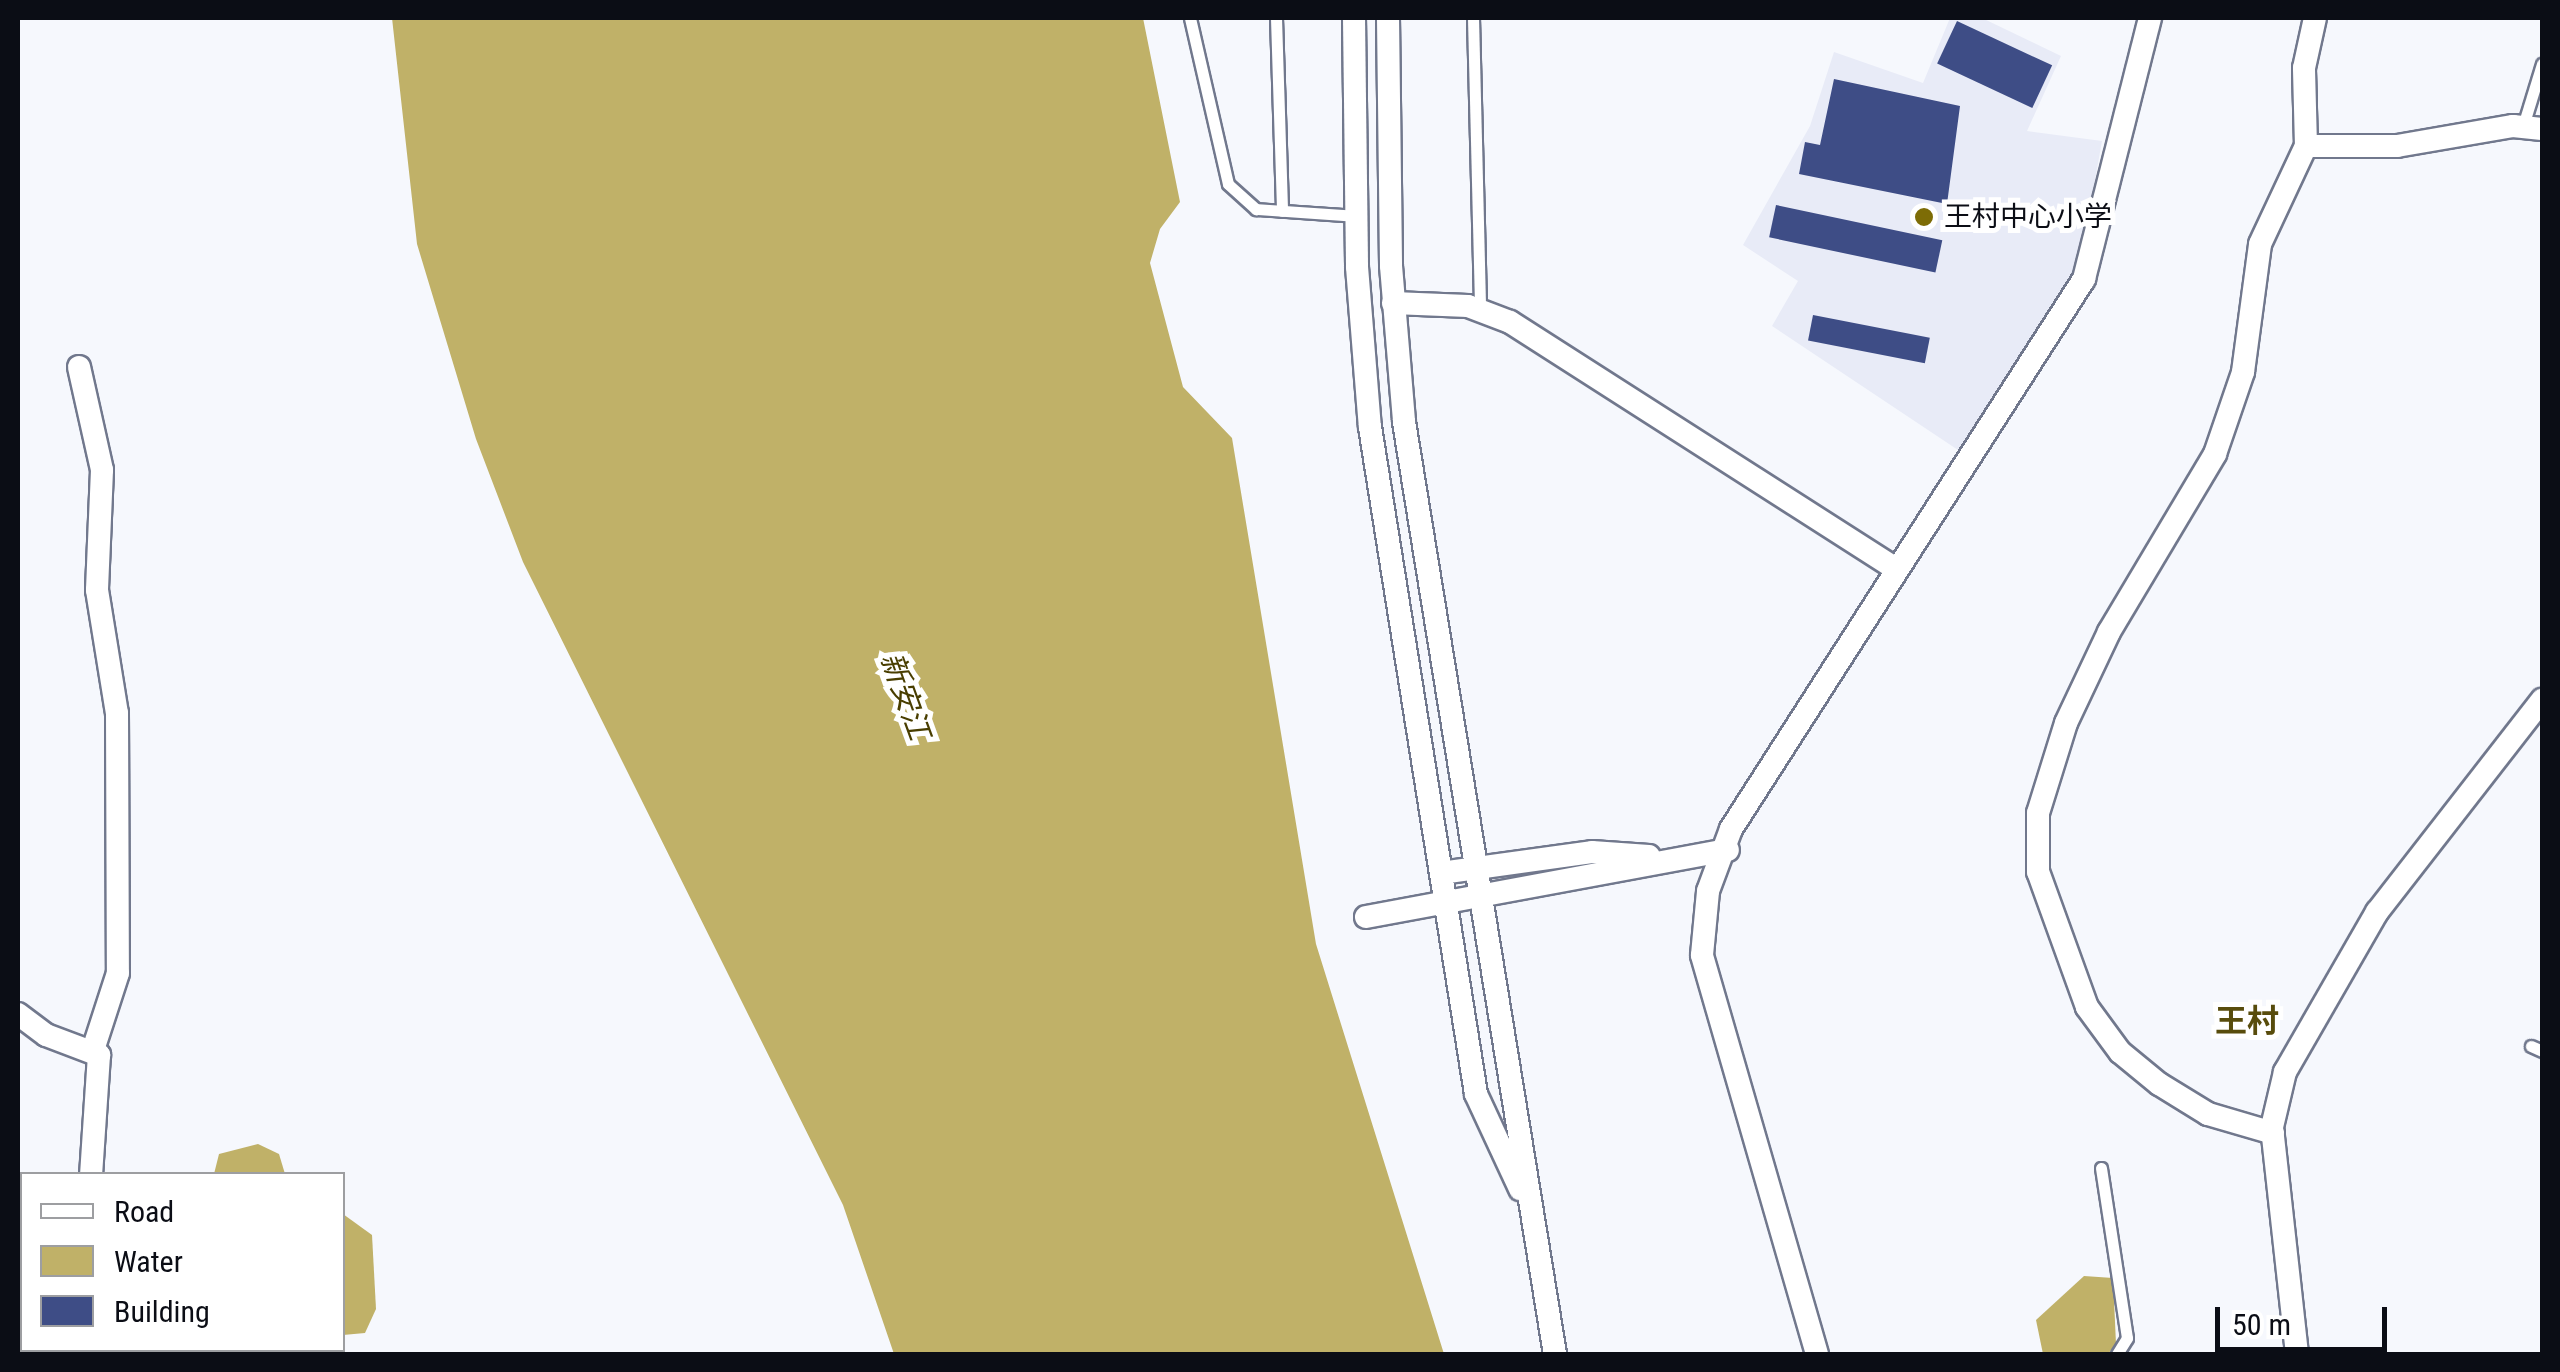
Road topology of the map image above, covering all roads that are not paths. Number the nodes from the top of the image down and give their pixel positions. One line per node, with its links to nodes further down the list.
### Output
1 (1190, 18): 11 (lane)
2 (1276, 18): 11 (lane)
3 (1354, 18): 12 (street)
4 (1388, 18): 13 (street)
5 (1473, 18): 14 (lane)
6 (2150, 18): 16 (street)
7 (2315, 18): 10 (street)
8 (2542, 64): 9 (lane)
9 (2533, 128): 10 (street)
10 (2306, 146): 24 (street)
11 (1282, 211): 12 (lane)
12 (1356, 216): 20 (street)
13 (1393, 303): 14 (street); 19 (street)
14 (1480, 310): 16 (street)
15 (79, 368): 23 (street)
16 (1896, 569): 18 (street)
17 (2542, 700): 24 (street)
18 (1723, 855): 19 (street); 21 (street); 29 (street)
19 (1474, 869): 20 (street); 27 (street)
20 (1441, 873): 27 (street)
21 (1366, 917)
22 (18, 1014): 23 (street)
23 (93, 1050): 26 (street)
24 (2273, 1133): 31 (street)
25 (2101, 1168): 30 (lane)
26 (91, 1172)
27 (1534, 1220): 28 (street)
28 (1555, 1354)
29 (1818, 1354)
30 (2117, 1354)
31 (2297, 1354)

